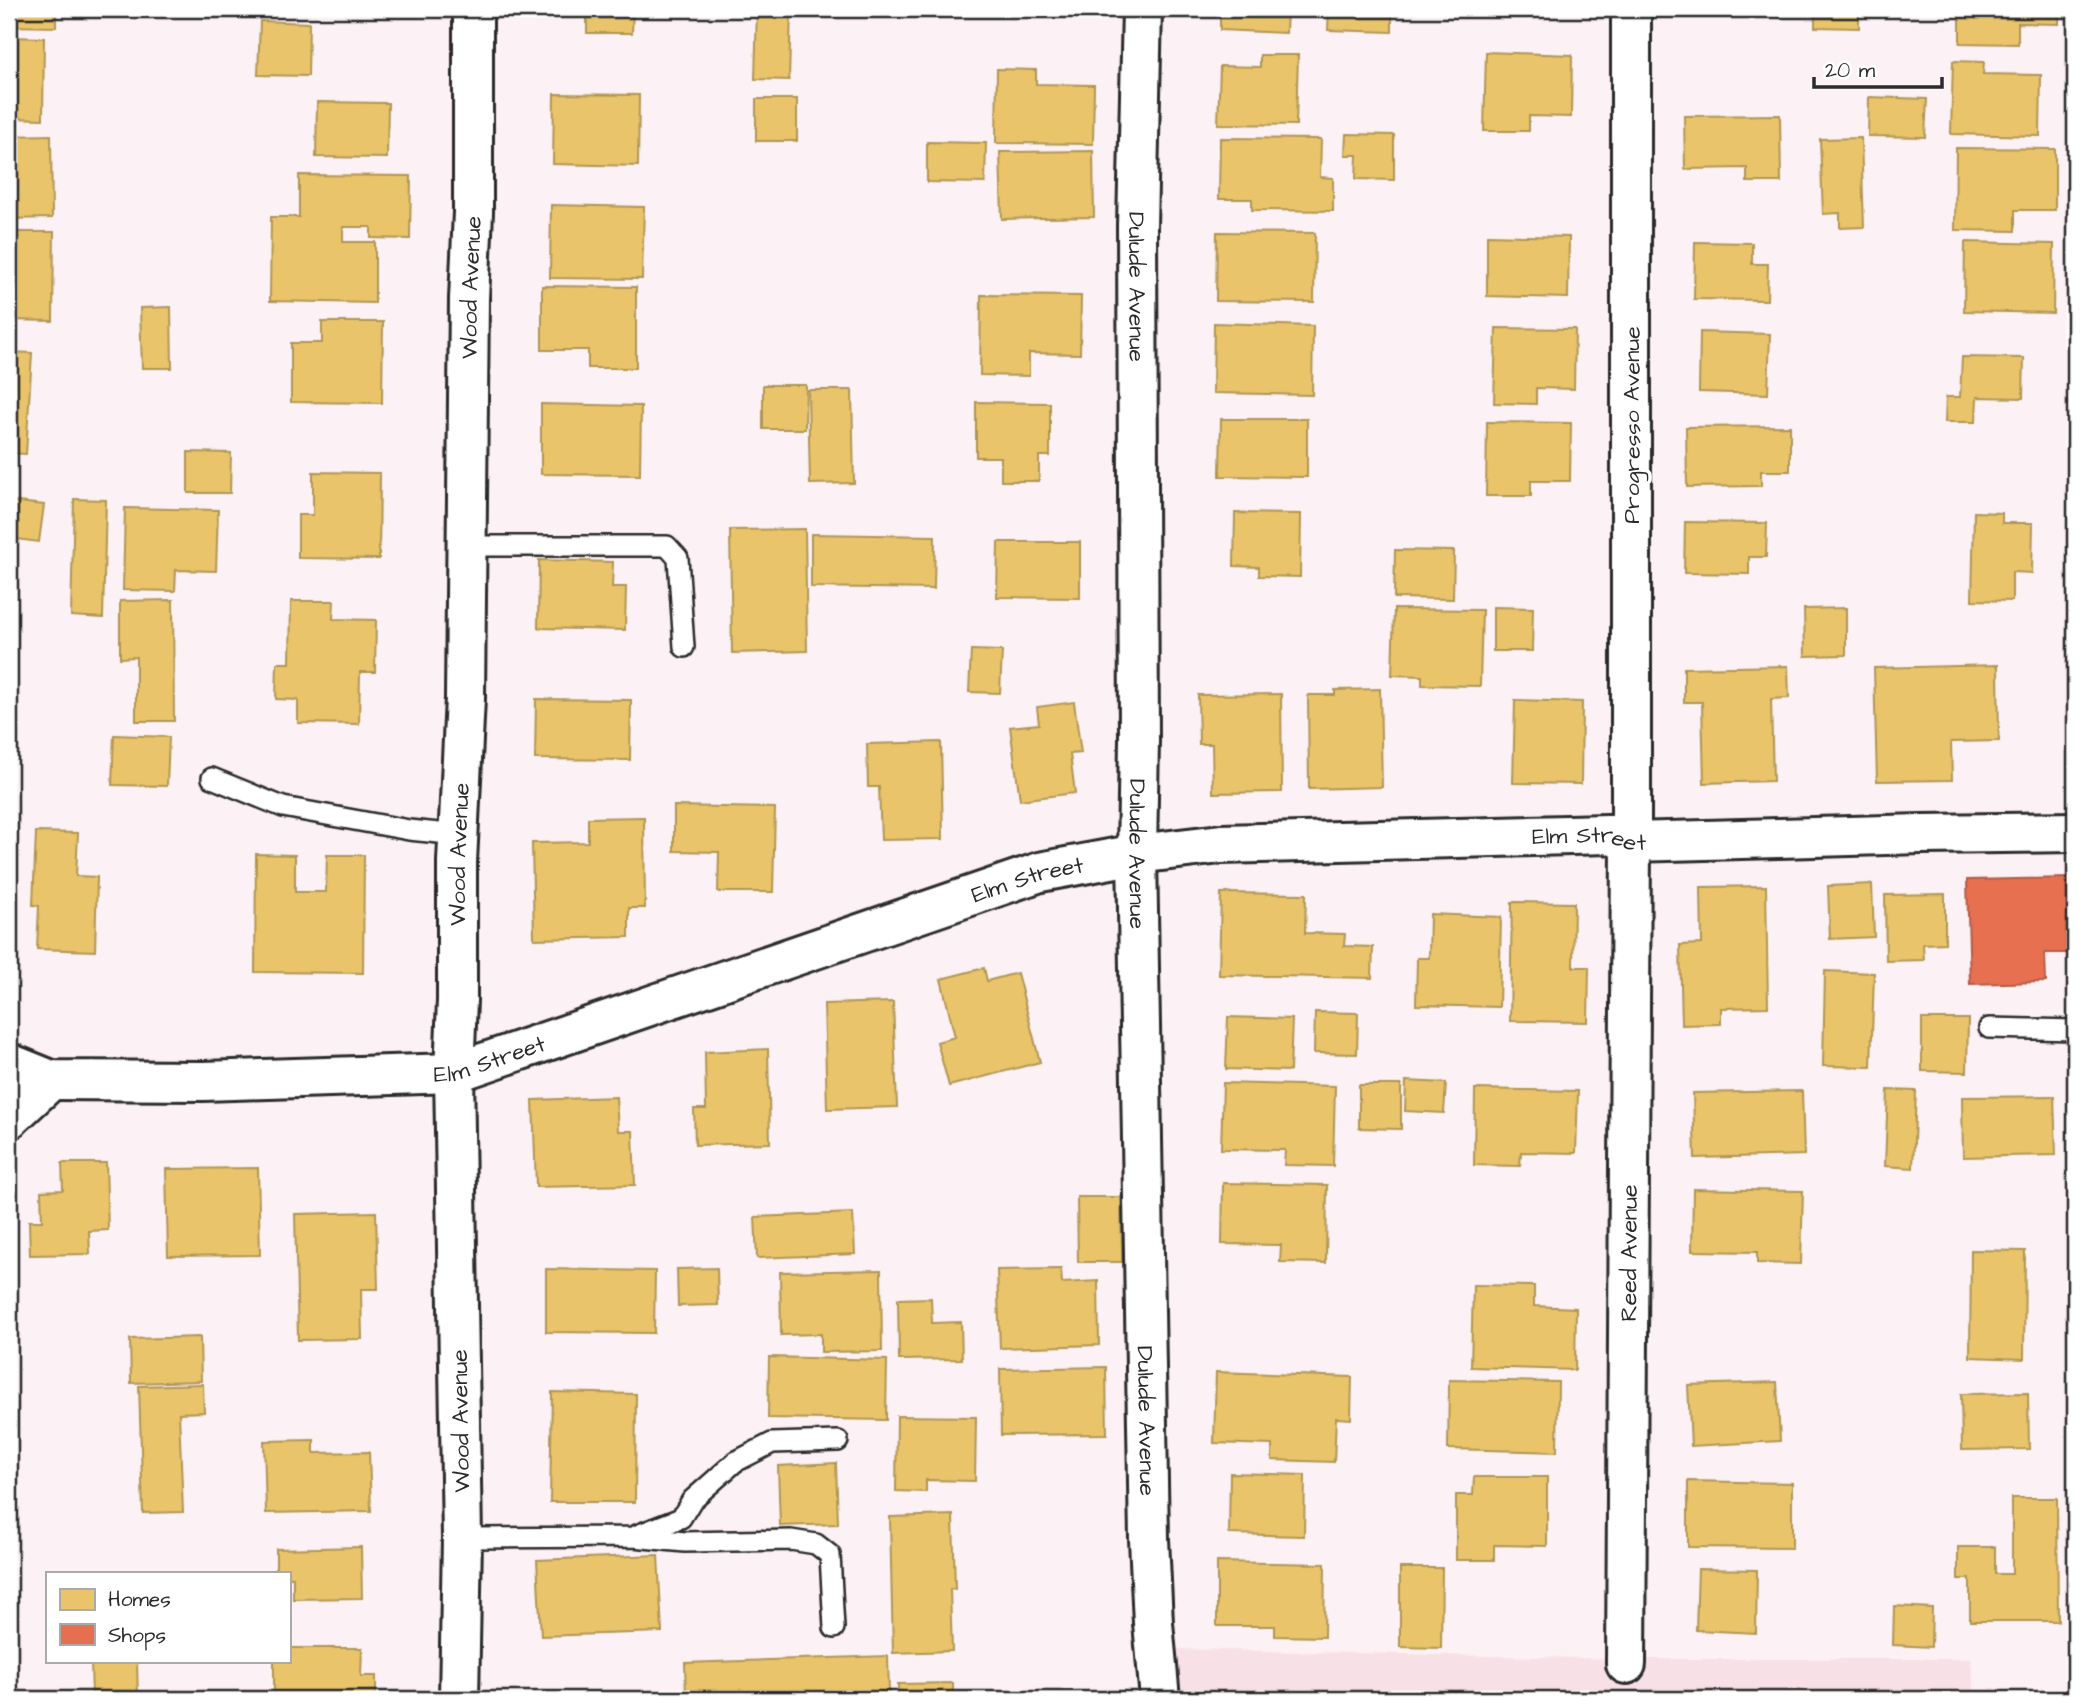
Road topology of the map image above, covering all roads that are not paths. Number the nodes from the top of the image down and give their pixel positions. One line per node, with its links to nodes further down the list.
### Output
1 (473, 9): 4 (street, Wood Avenue)
2 (1142, 9): 10 (street, Dulude Avenue)
3 (1631, 9): 9 (street, Progresso Avenue)
4 (467, 546): 5 (lane); 8 (street, Wood Avenue)
5 (684, 647)
6 (212, 778): 8 (lane)
7 (2075, 832): 9 (street, Elm Street)
8 (459, 835): 14 (street, Wood Avenue)
9 (1631, 842): 10 (street, Elm Street); 21 (street, Reed Avenue)
10 (1137, 854): 14 (street, Elm Street); 23 (street, Dulude Avenue)
11 (1989, 1028): 12 (lane)
12 (2075, 1030)
13 (9, 1063): 15 (street, Elm Street)
14 (454, 1073): 15 (street, Elm Street); 19 (street, Wood Avenue)
15 (51, 1080): 16 (street)
16 (9, 1119)
17 (838, 1441): 18 (lane)
18 (633, 1537): 19 (lane); 20 (lane)
19 (462, 1538): 22 (street, Wood Avenue)
20 (834, 1628)
21 (1626, 1664)
22 (460, 1699)
23 (1160, 1699)

